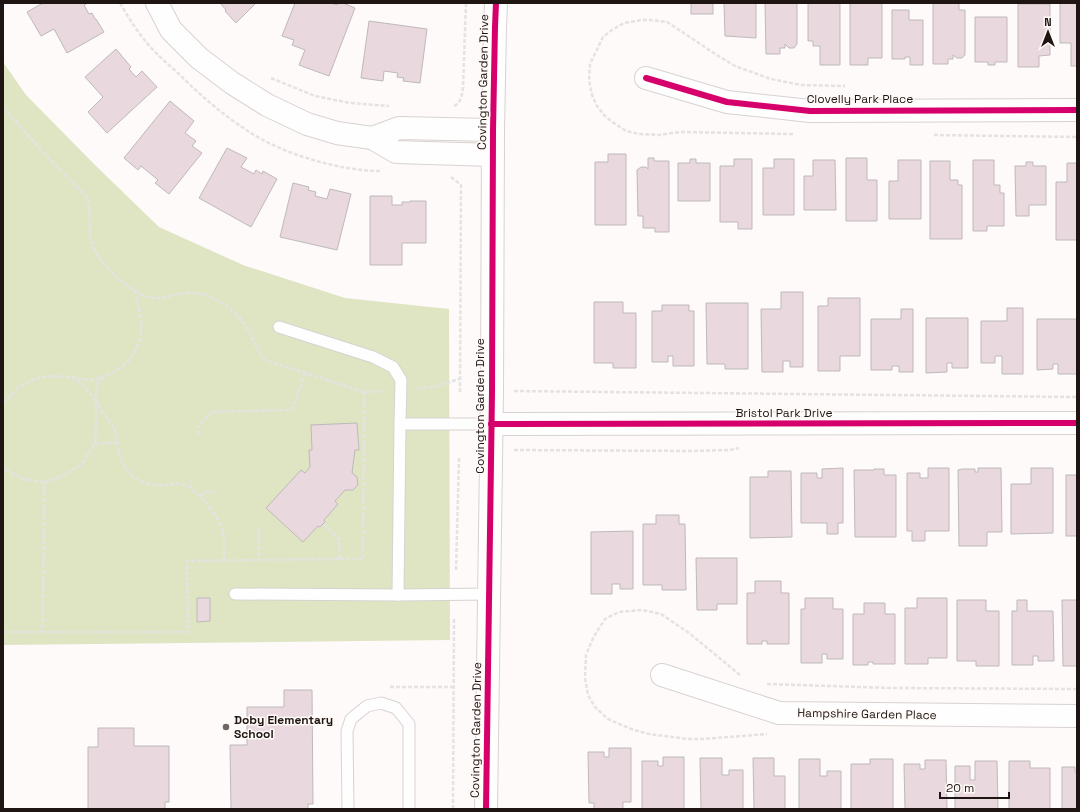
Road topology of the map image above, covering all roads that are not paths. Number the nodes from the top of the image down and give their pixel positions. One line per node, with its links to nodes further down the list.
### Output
1 (157, 3): 6 (street)
2 (496, 3): 5 (street, Covington Garden Drive)
3 (646, 78): 4 (street, Clovelly Park Place)
4 (1077, 110)
5 (493, 130): 6 (street); 7 (street, Covington Garden Drive)
6 (372, 138): 7 (street)
7 (493, 155): 11 (street, Covington Garden Drive)
8 (279, 327): 10 (lane)
9 (1077, 423): 11 (street, Bristol Park Drive)
10 (400, 424): 11 (lane); 14 (lane)
11 (491, 424): 13 (street, Covington Garden Drive)
12 (235, 594): 14 (lane)
13 (489, 594): 14 (lane); 19 (street, Covington Garden Drive)
14 (398, 595)
15 (662, 675): 16 (street, Hampshire Garden Place)
16 (1077, 716)
17 (348, 809): 18 (lane)
18 (409, 809)
19 (486, 809)

